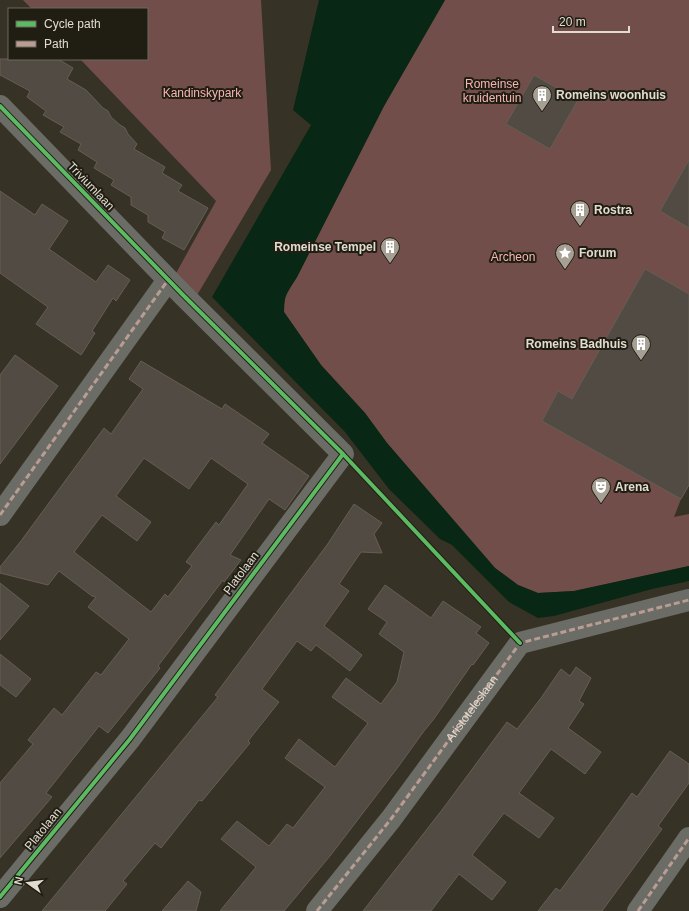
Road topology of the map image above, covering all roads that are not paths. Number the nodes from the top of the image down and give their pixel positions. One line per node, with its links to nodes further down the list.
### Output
1 (0, 106): 2 (street, Triviumlaan)
2 (168, 280): 3 (street); 6 (street, Platolaan)
3 (0, 515)
4 (689, 600): 7 (street, Aristoteleslaan)
5 (689, 838): 8 (street)
6 (0, 897)
7 (317, 911)
8 (638, 911)

